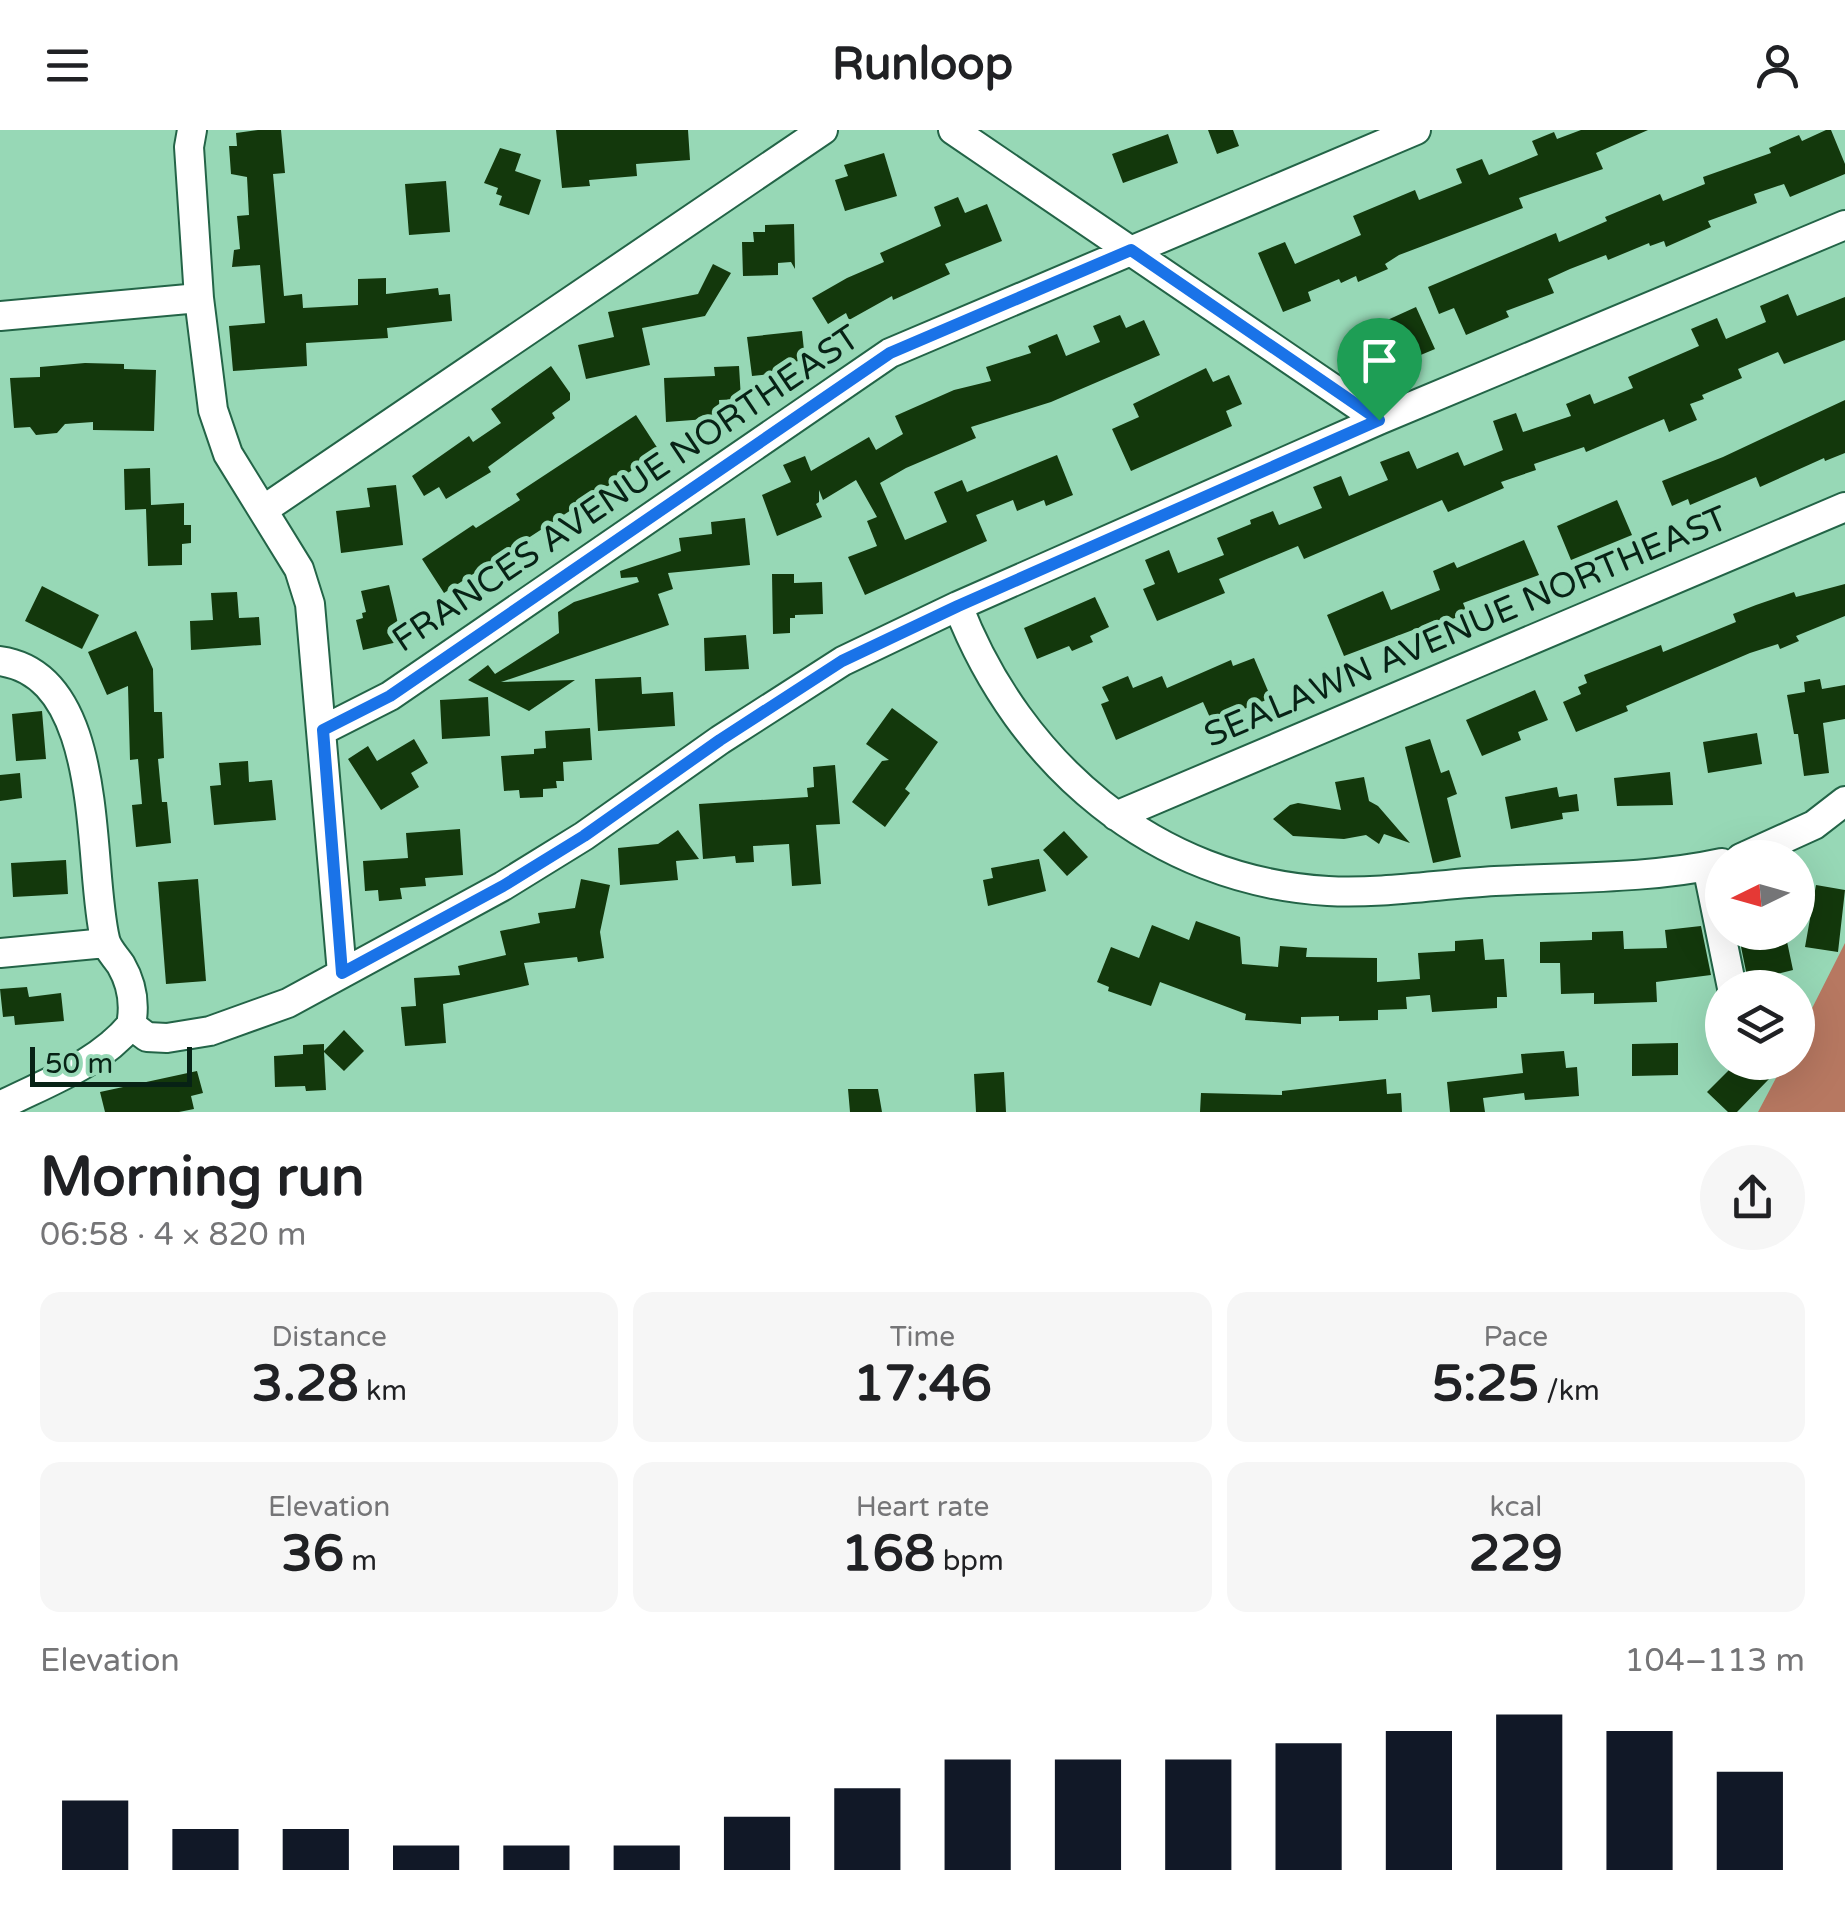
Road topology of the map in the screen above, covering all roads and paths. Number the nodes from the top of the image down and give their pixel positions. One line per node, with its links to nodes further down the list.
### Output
1 (192, 130): 7 (street)
2 (823, 130): 11 (street)
3 (953, 130): 6 (street)
4 (1416, 130): 6 (street, FRANCES AVENUE NORTHEAST)
5 (1845, 225): 9 (street)
6 (1131, 250): 9 (street); 14 (street, FRANCES AVENUE NORTHEAST)
7 (199, 298): 8 (street); 11 (street)
8 (0, 316)
9 (1379, 420): 12 (street)
10 (1845, 507): 16 (street, SEALAWN AVENUE NORTHEAST)
11 (263, 510): 14 (street)
12 (958, 606): 16 (street); 21 (street)
13 (0, 661): 19 (street)
14 (323, 730): 21 (street)
15 (1845, 801): 17 (street)
16 (1116, 816): 18 (street)
17 (1781, 840)
18 (1705, 866)
19 (106, 944): 20 (street); 22 (street)
20 (0, 953)
21 (342, 973): 22 (street)
22 (131, 1025): 23 (street)
23 (0, 1106)

